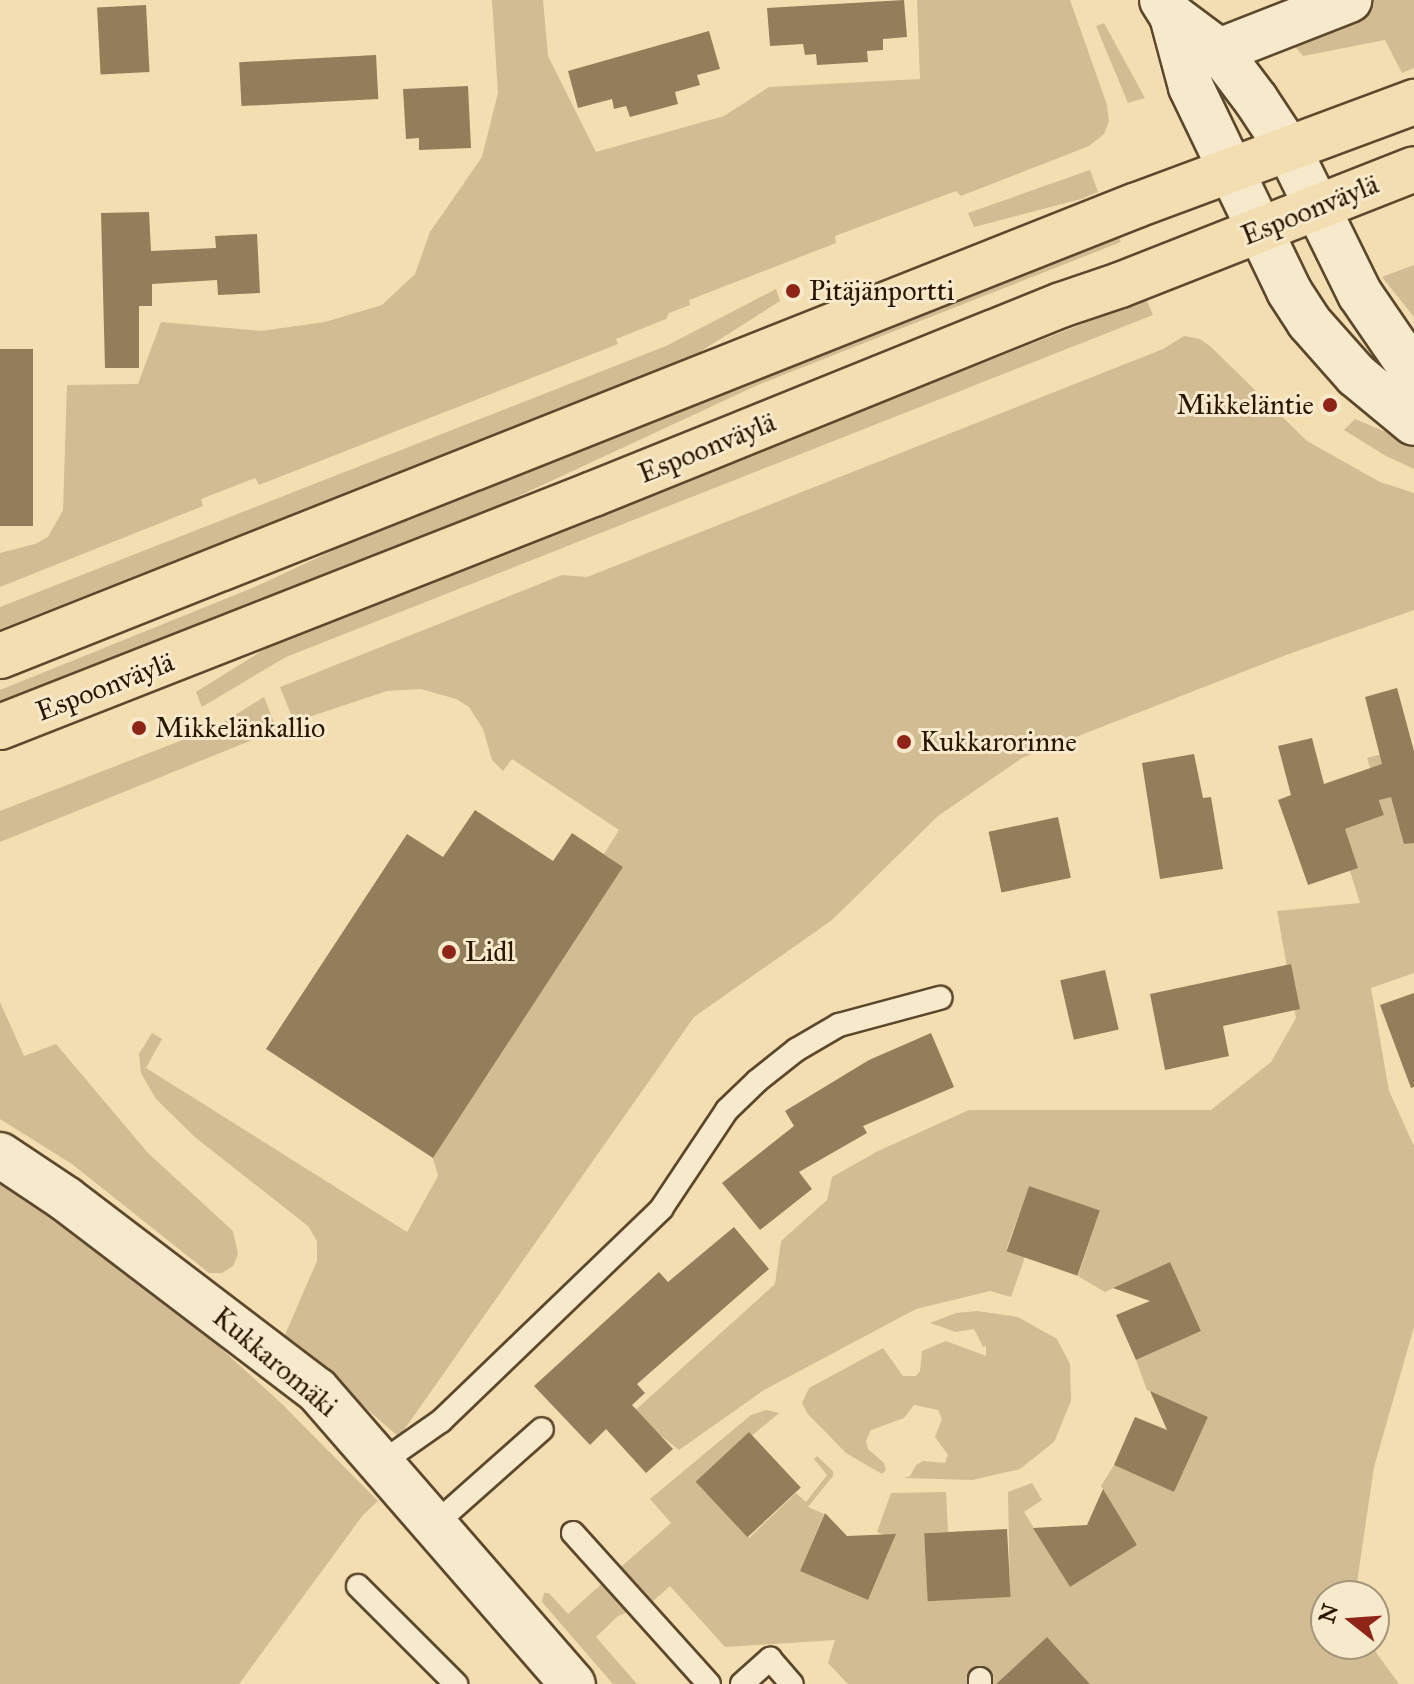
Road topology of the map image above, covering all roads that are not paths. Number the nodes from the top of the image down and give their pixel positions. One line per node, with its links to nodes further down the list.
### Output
1 (1349, 0): 3 (street)
2 (1167, 8): 3 (street); 7 (street)
3 (1219, 51): 5 (street)
4 (1414, 102): 5 (main road)
5 (1289, 150): 7 (main road); 8 (street)
6 (1414, 169): 8 (main road, Espoonväylä)
7 (1232, 172): 9 (street); 12 (main road)
8 (1317, 207): 9 (main road, Espoonväylä); 10 (street)
9 (1260, 230): 11 (street); 13 (main road, Espoonväylä)
10 (1414, 373)
11 (1414, 423)
12 (0, 656)
13 (0, 727)
14 (940, 998): 17 (lane)
15 (0, 1155): 17 (street, Kukkaromäki)
16 (542, 1429): 18 (lane)
17 (381, 1463): 18 (street, Kukkaromäki)
18 (434, 1525): 22 (street, Kukkaromäki)
19 (573, 1533): 23 (lane)
20 (358, 1586): 21 (lane)
21 (456, 1684)
22 (573, 1684)
23 (709, 1684)
24 (742, 1684): 25 (lane)
25 (792, 1684)

